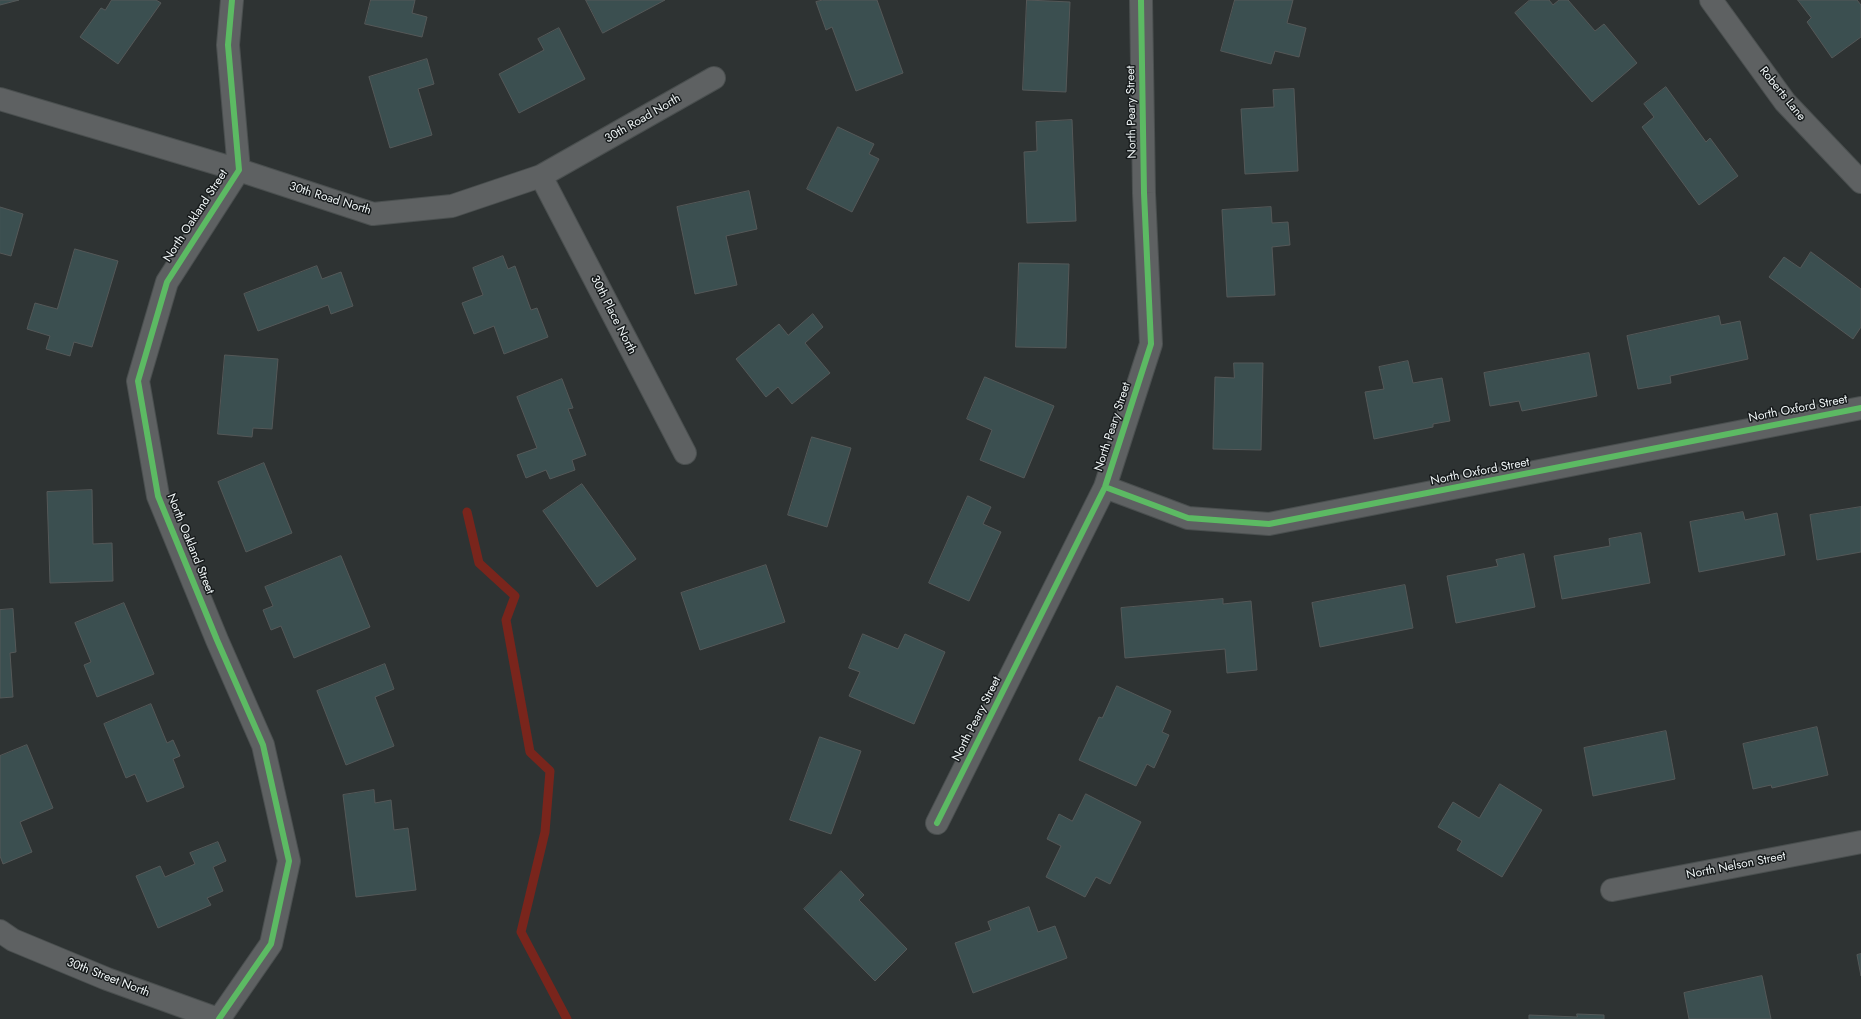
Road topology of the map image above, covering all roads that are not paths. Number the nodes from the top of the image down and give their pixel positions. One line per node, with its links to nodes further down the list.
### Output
1 (232, 0): 6 (street, North Oakland Street)
2 (1141, 0): 11 (street, North Peary Street)
3 (1711, 0): 8 (street, Roberts Lane)
4 (714, 78): 7 (street, 30th Road North)
5 (0, 99): 6 (street, 30th Road North)
6 (239, 170): 7 (street, 30th Road North); 16 (street, North Oakland Street)
7 (541, 176): 10 (street, 30th Place North)
8 (1861, 182)
9 (1861, 408): 11 (street, North Oxford Street)
10 (685, 453)
11 (1105, 486): 12 (street, North Peary Street)
12 (937, 823)
13 (1861, 842): 14 (street, North Nelson Street)
14 (1612, 890)
15 (0, 930): 16 (street, 30th Street North)
16 (218, 1019)

